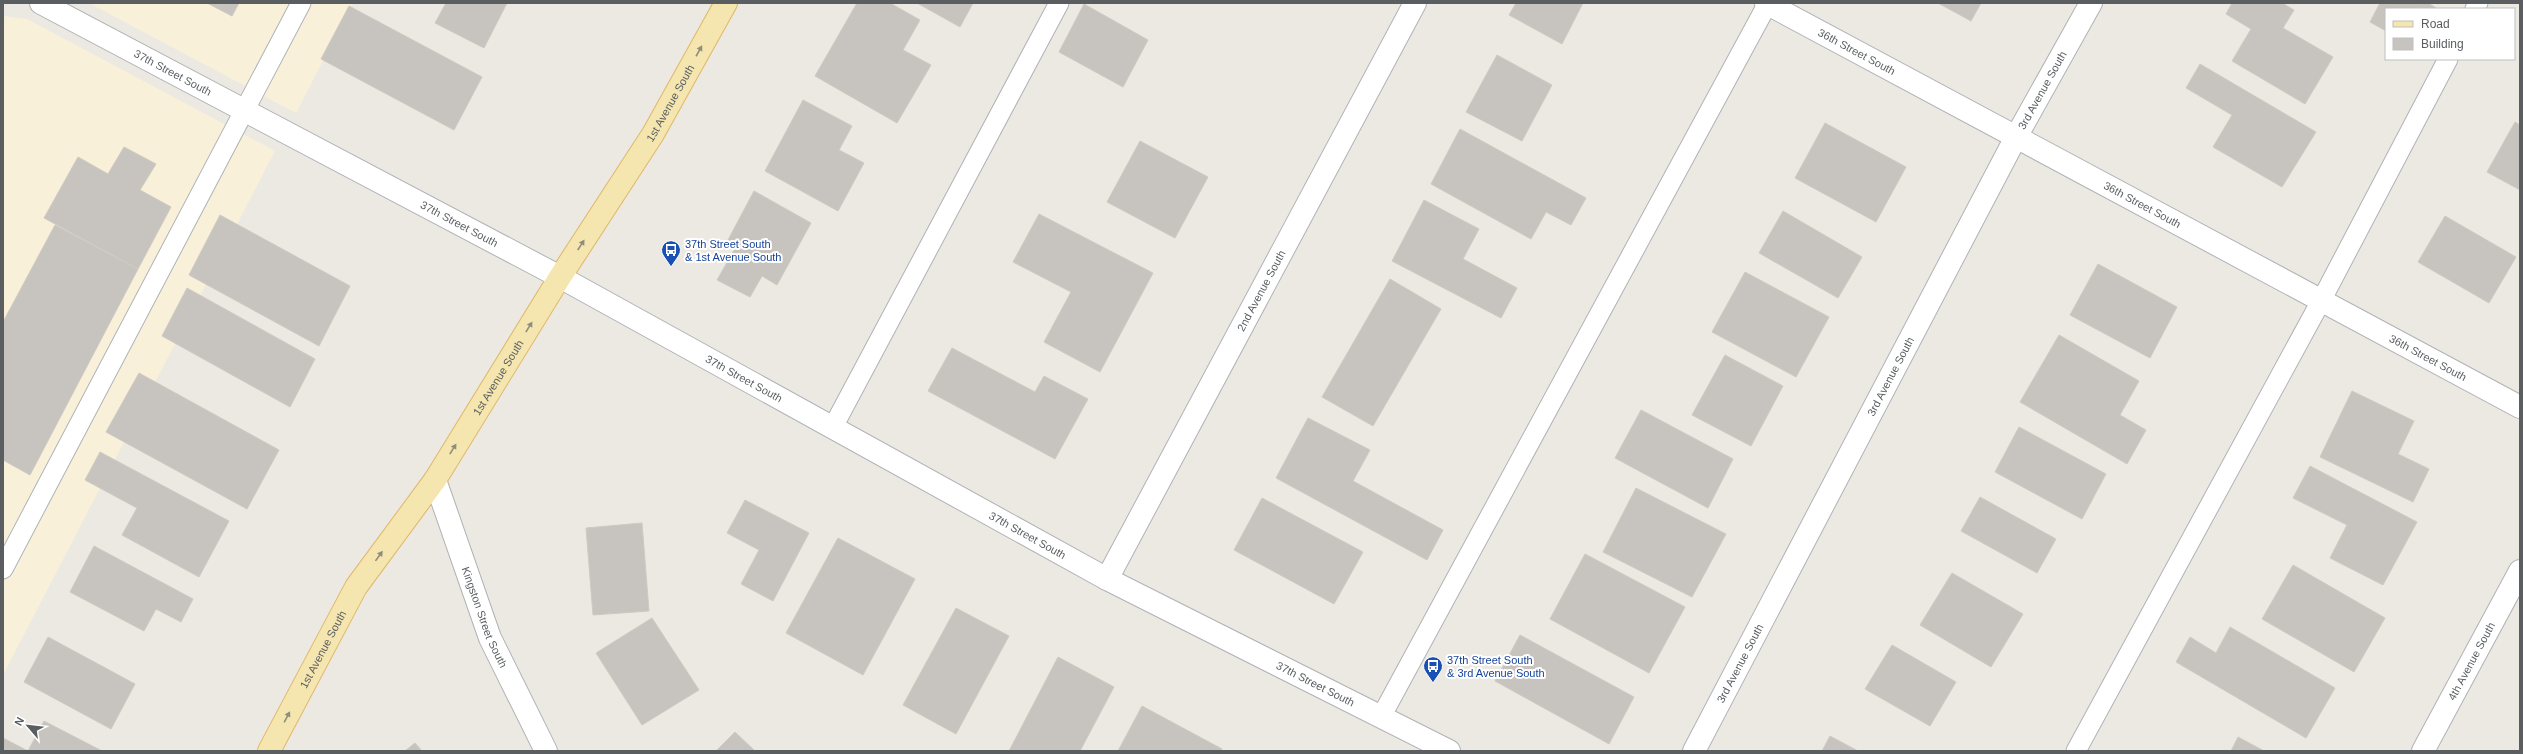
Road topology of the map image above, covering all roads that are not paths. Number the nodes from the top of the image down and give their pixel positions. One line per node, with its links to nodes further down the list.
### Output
1 (41, 3): 9 (street, 37th Street South)
2 (301, 3): 9 (lane)
3 (726, 3): 11 (main road, 1st Avenue South, one-way to 3)
4 (1059, 3): 14 (lane)
5 (1415, 3): 18 (street, 2nd Avenue South)
6 (1767, 3): 10 (street, 36th Street South); 19 (lane)
7 (2091, 3): 10 (street, 3rd Avenue South)
8 (2447, 60): 12 (lane)
9 (245, 110): 11 (street, 37th Street South); 16 (lane)
10 (2016, 137): 12 (street, 36th Street South); 23 (street, 3rd Avenue South)
11 (560, 278): 14 (street, 37th Street South); 15 (main road, 1st Avenue South, one-way to 11)
12 (2321, 301): 13 (street, 36th Street South); 24 (lane)
13 (2520, 407)
14 (833, 427): 18 (street, 37th Street South)
15 (435, 480): 20 (main road, 1st Avenue South, one-way to 15); 21 (street, Kingston Street South)
16 (3, 569)
17 (2520, 571): 25 (street, 4th Avenue South)
18 (1107, 579): 19 (street, 37th Street South)
19 (1381, 717): 22 (street, 37th Street South)
20 (269, 751)
21 (546, 751)
22 (1449, 751)
23 (1694, 751)
24 (2076, 751)
25 (2423, 751)

